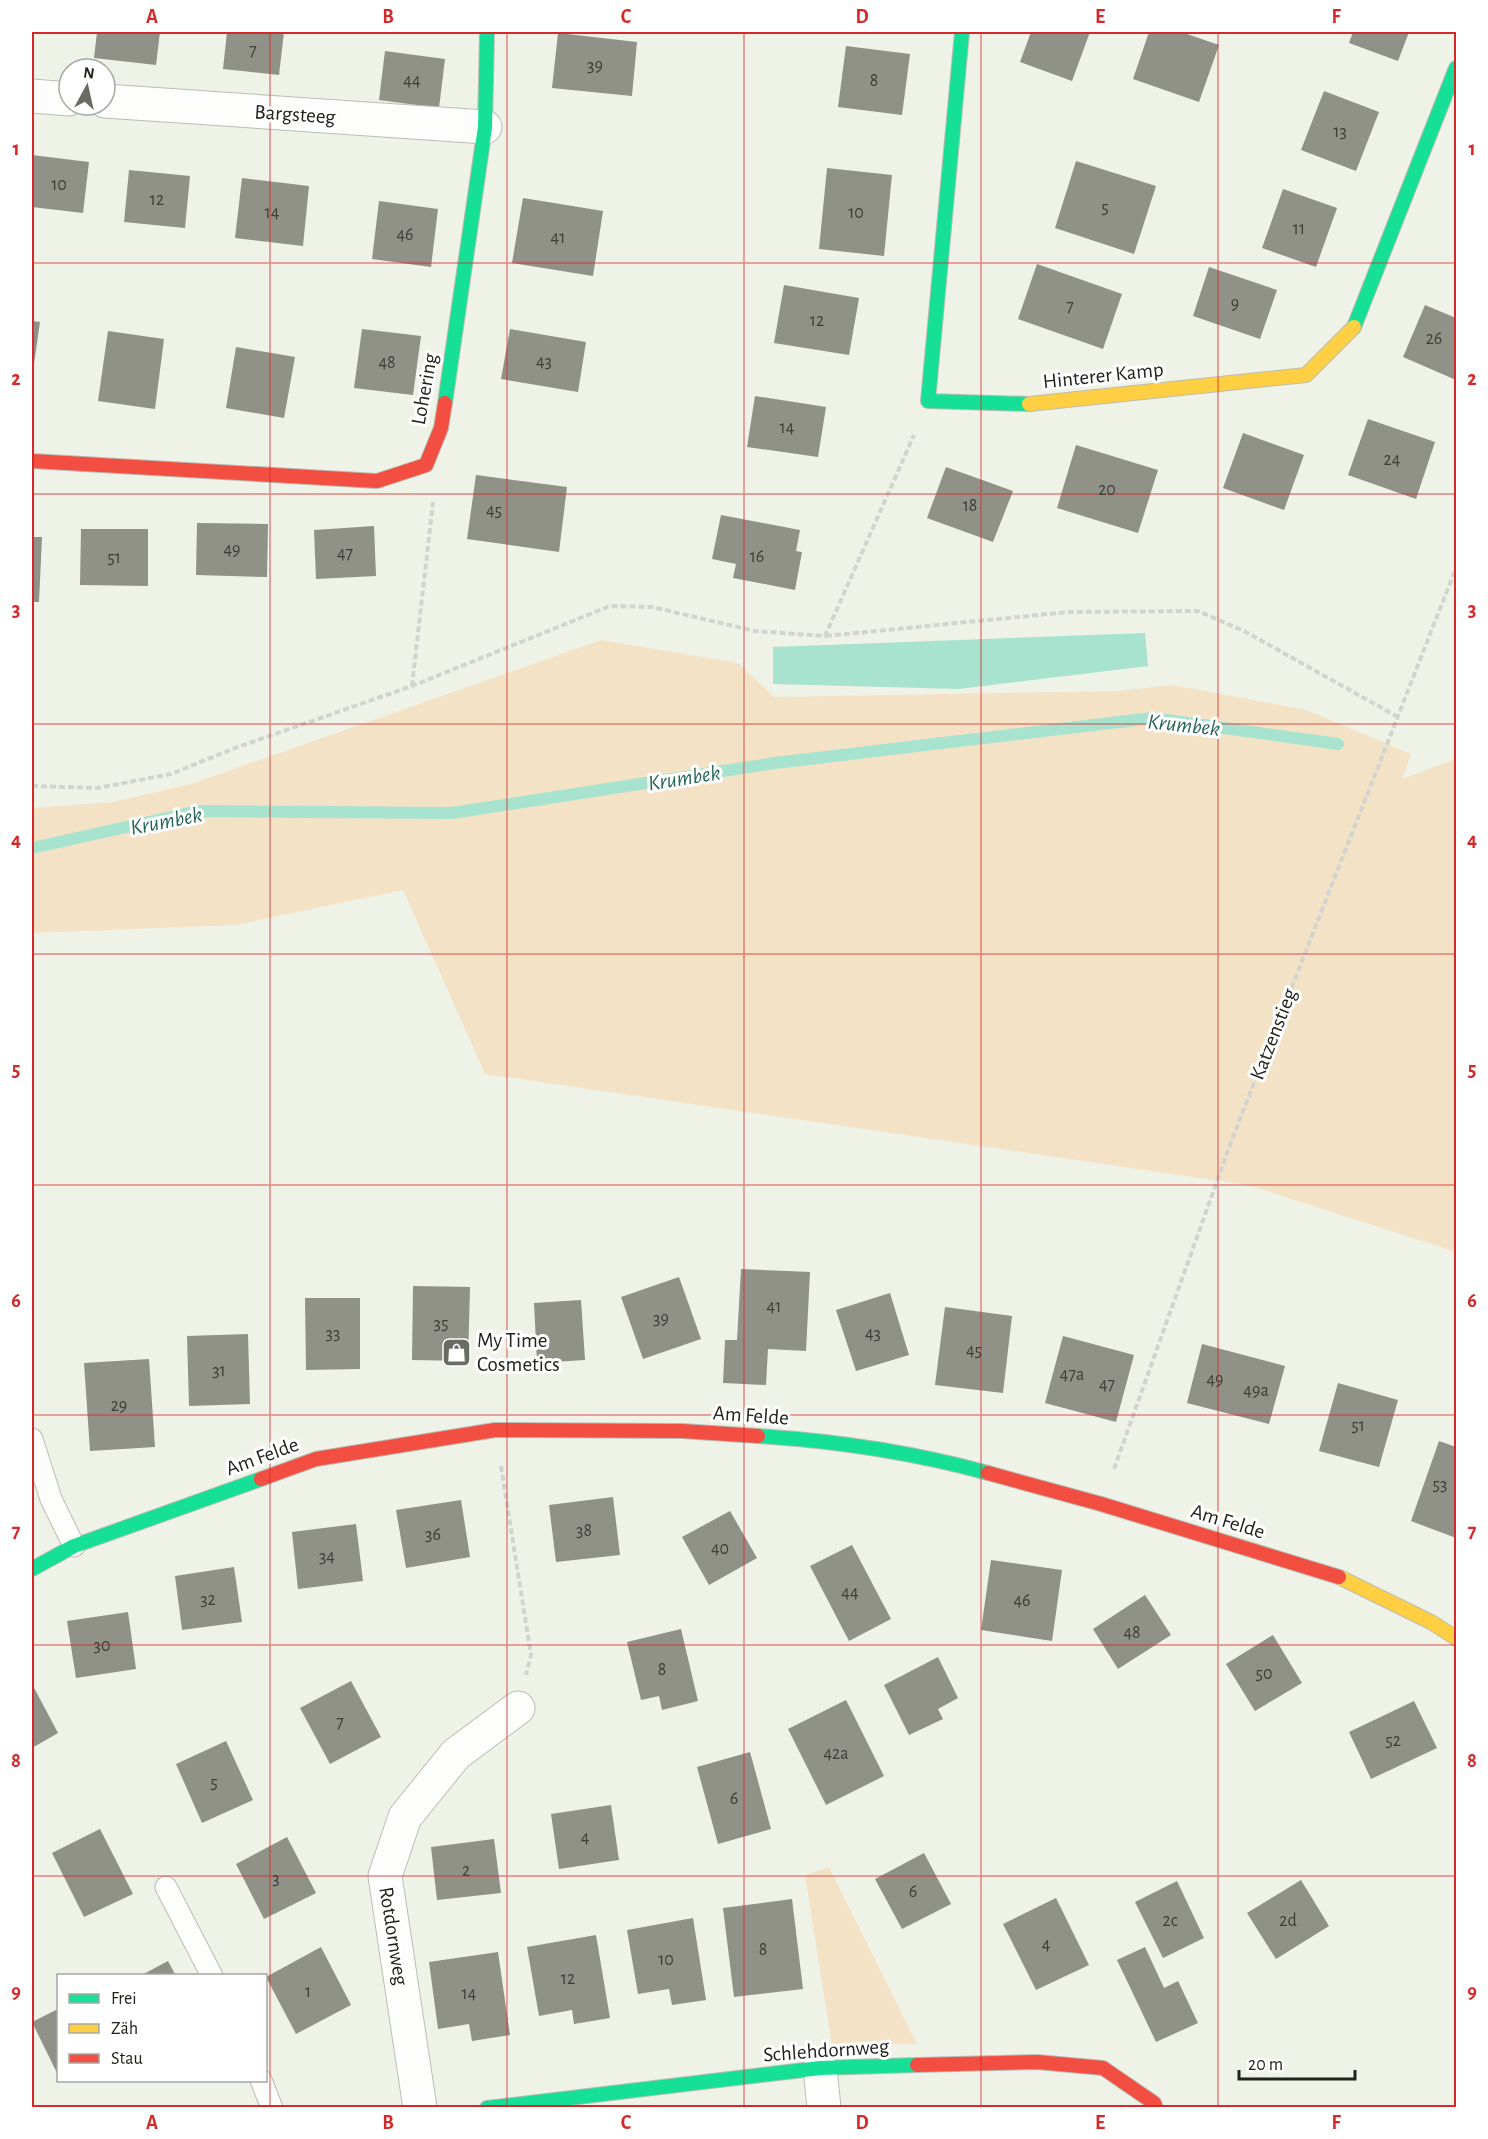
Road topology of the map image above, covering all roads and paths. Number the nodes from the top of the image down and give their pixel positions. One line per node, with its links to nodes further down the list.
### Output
1 (487, 32): 7 (street, Lohering)
2 (962, 32): 8 (street)
3 (1456, 68): 8 (street, Hinterer Kamp)
4 (32, 96): 5 (street)
5 (57, 98)
6 (117, 102): 7 (street, Bargsteeg)
7 (485, 128): 10 (street, Lohering)
8 (928, 401): 12 (path)
9 (32, 461): 10 (street)
10 (426, 465): 13 (path)
11 (1456, 568): 14 (path, Katzenstieg)
12 (825, 636): 13 (path); 14 (path)
13 (412, 686): 15 (path)
14 (1398, 717): 18 (path, Katzenstieg)
15 (32, 786)
16 (495, 1430): 18 (street, Am Felde); 19 (street, Am Felde); 22 (path)
17 (32, 1439): 19 (lane)
18 (1101, 1504): 21 (street, Am Felde)
19 (74, 1546): 20 (street, Am Felde)
20 (32, 1569)
21 (1456, 1638)
22 (518, 1708): 28 (street, Rotdornweg)
23 (166, 1887): 24 (lane)
24 (211, 1974)
25 (820, 2068): 29 (street, Schlehdornweg); 30 (street); 31 (street, Schlehdornweg)
26 (262, 2082): 27 (lane)
27 (272, 2108)
28 (420, 2108)
29 (487, 2108)
30 (824, 2108)
31 (1156, 2108)

